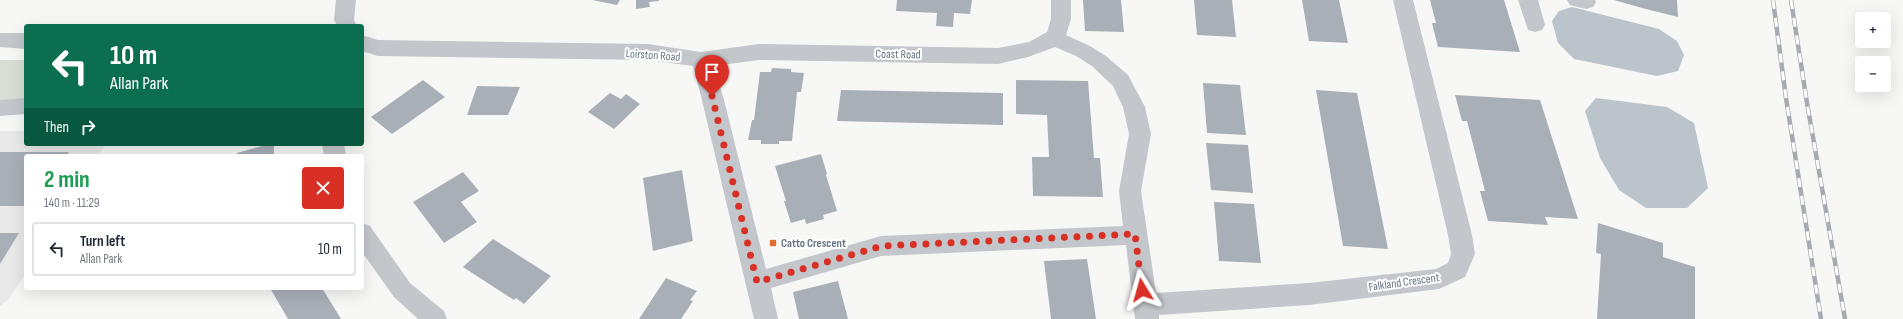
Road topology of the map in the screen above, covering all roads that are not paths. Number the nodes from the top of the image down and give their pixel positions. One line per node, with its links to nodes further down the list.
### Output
1 (346, 0): 5 (street)
2 (1061, 0): 7 (street)
3 (1403, 0): 17 (street, Falkland Crescent)
4 (1528, 0): 6 (street)
5 (345, 24)
6 (1535, 25)
7 (1053, 38): 11 (street, Coast Road); 14 (street)
8 (0, 40): 9 (street)
9 (24, 40)
10 (364, 44): 11 (street, Loirston Road)
11 (701, 60): 16 (street)
12 (24, 106): 13 (street)
13 (0, 108)
14 (1135, 234): 16 (street); 17 (street)
15 (364, 237): 18 (street)
16 (757, 282): 19 (street)
17 (1146, 312)
18 (434, 319)
19 (766, 319)

